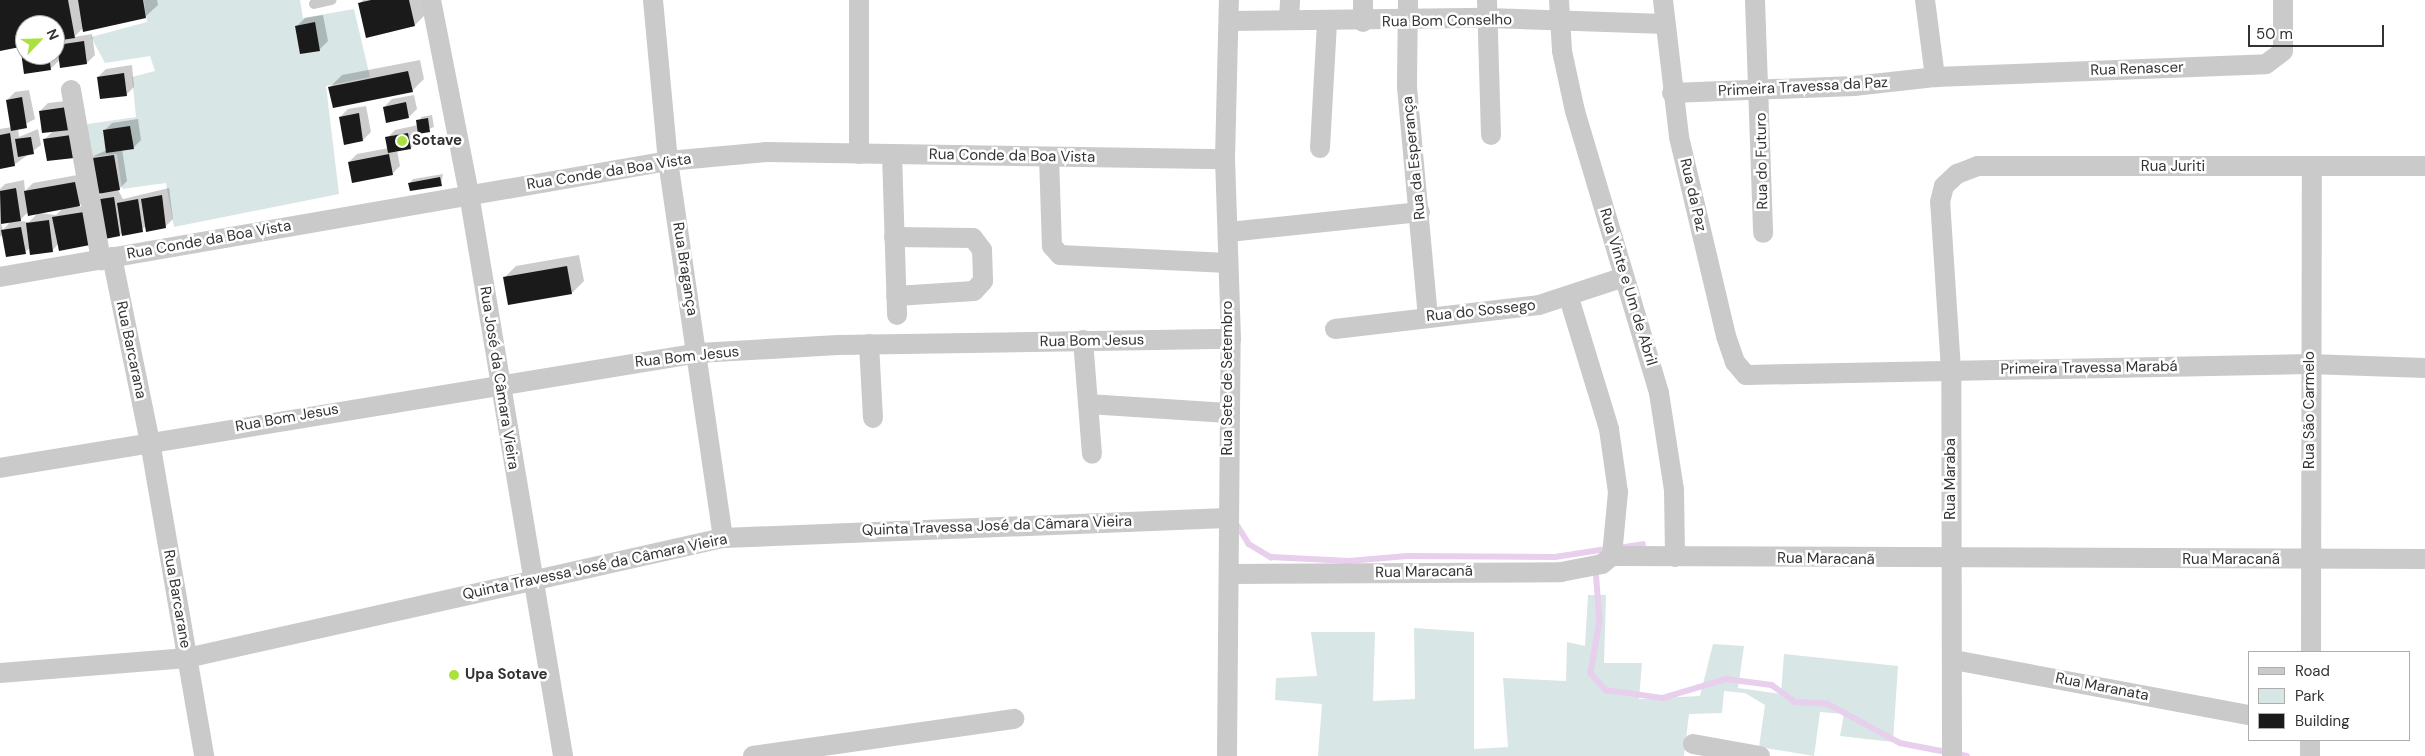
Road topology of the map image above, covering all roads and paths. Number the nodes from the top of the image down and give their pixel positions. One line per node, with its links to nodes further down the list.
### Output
1 (332, 0): 14 (lane)
2 (431, 0): 36 (street, Rua José da Câmara Vieira)
3 (653, 0): 33 (street, Rua Bragança)
4 (859, 0): 29 (street)
5 (1229, 0): 18 (street, Rua Sete de Setembro)
6 (1290, 0): 16 (street)
7 (1363, 0): 20 (street)
8 (1408, 0): 21 (street, Rua da Esperança)
9 (1559, 0): 17 (street)
10 (1662, 0): 22 (street, Rua da Paz)
11 (1755, 0): 25 (street, Rua do Futuro)
12 (1926, 0): 23 (street)
13 (2283, 0): 23 (street, Rua Renascer)
14 (314, 4)
15 (1487, 9): 17 (street, Rua Bom Conselho); 21 (street, Rua Bom Conselho); 27 (street)
16 (1289, 20): 18 (street, Rua Bom Conselho); 19 (street, Rua Bom Conselho)
17 (1558, 20): 22 (street, Rua Bom Conselho); 45 (street, Rua Vinte e Um de Abril)
18 (1230, 21): 32 (street, Rua Sete de Setembro)
19 (1327, 22): 20 (street, Rua Bom Conselho); 28 (street)
20 (1363, 22): 21 (street, Rua Bom Conselho)
21 (1409, 22): 38 (street, Rua da Esperança)
22 (1664, 24): 26 (street, Rua da Paz)
23 (1934, 77): 25 (street, Primeira Travessa da Paz)
24 (71, 90): 42 (street, Rua Barcarana)
25 (1761, 91): 26 (street, Primeira Travessa da Paz); 40 (street, Rua do Futuro)
26 (1672, 94): 58 (street, Rua da Paz)
27 (1491, 135)
28 (1320, 148)
29 (859, 154): 30 (street, Rua Conde da Boa Vista); 33 (street, Rua Conde da Boa Vista)
30 (892, 154): 31 (street, Rua Conde da Boa Vista); 41 (street)
31 (1049, 157): 32 (street, Rua Conde da Boa Vista); 43 (street)
32 (1225, 160): 39 (street, Rua Sete de Setembro)
33 (668, 161): 36 (street, Rua Conde da Boa Vista); 54 (street, Rua Bragança)
34 (2425, 166): 35 (street, Rua Juriti)
35 (2312, 168): 37 (street, Rua Juriti); 55 (street, Rua São Carmelo)
36 (469, 194): 42 (street, Rua Conde da Boa Vista); 59 (street, Rua José da Câmara Vieira)
37 (1940, 202): 57 (street, Rua Maraba)
38 (1420, 212): 39 (street); 49 (street, Rua da Esperança)
39 (1229, 232): 43 (street, Rua Sete de Setembro)
40 (1763, 233)
41 (894, 237): 46 (street); 46 (street)
42 (107, 259): 44 (street, Rua Conde da Boa Vista); 63 (street, Rua Barcarana)
43 (1228, 263): 51 (street, Rua Sete de Setembro)
44 (0, 277)
45 (1624, 277): 47 (street, Rua do Sossego); 69 (street, Rua Vinte e Um de Abril)
46 (896, 296): 48 (street)
47 (1569, 298): 49 (street, Rua do Sossego); 68 (street)
48 (897, 315)
49 (1428, 317): 50 (street, Rua do Sossego)
50 (1335, 329)
51 (1231, 339): 52 (street, Rua Bom Jesus); 61 (street, Rua Sete de Setembro)
52 (1083, 340): 53 (street, Rua Bom Jesus); 60 (street)
53 (869, 344): 54 (street, Rua Bom Jesus); 62 (street)
54 (699, 353): 59 (street, Rua Bom Jesus); 67 (street, Rua Bragança)
55 (2309, 364): 56 (street, Primeira Travessa Marabá); 57 (street, Primeira Travessa Marabá); 71 (street, Rua São Carmelo)
56 (2425, 368)
57 (1951, 370): 58 (street, Primeira Travessa Marabá); 72 (street, Rua Maraba)
58 (1754, 377)
59 (499, 382): 63 (street, Rua Bom Jesus); 74 (street, Rua José da Câmara Vieira)
60 (1088, 404): 61 (street); 64 (street)
61 (1228, 413): 66 (street, Rua Sete de Setembro)
62 (873, 418)
63 (150, 442): 65 (street, Rua Bom Jesus); 76 (street, Rua Barcarane)
64 (1092, 454)
65 (0, 468)
66 (1228, 518): 67 (street, Quinta Travessa José da Câmara Vieira); 73 (street, Rua Sete de Setembro)
67 (723, 538): 74 (street, Quinta Travessa José da Câmara Vieira)
68 (1612, 556): 69 (street, Rua Maracanã); 73 (street, Rua Maracanã)
69 (1676, 558): 72 (street, Rua Maracanã)
70 (2425, 559): 71 (street, Rua Maracanã)
71 (2311, 560): 72 (street, Rua Maracanã); 75 (street, Rua São Carmelo)
72 (1951, 561): 77 (street, Rua Maraba)
73 (1230, 574): 86 (street, Rua Sete de Setembro)
74 (533, 579): 76 (street, Quinta Travessa José da Câmara Vieira); 84 (street, Rua José da Câmara Vieira)
75 (2311, 651)
76 (187, 658): 78 (street, Quinta Travessa José da Câmara Vieira); 83 (street, Rua Barcarane)
77 (1954, 660): 79 (street, Rua Maranata); 88 (street, Rua Maraba)
78 (0, 672)
79 (2248, 715)
80 (1014, 719): 85 (street)
81 (2310, 741): 89 (street)
82 (1693, 744): 87 (street)
83 (204, 756)
84 (563, 756)
85 (753, 756)
86 (1227, 756)
87 (1760, 756)
88 (1952, 756)
89 (2310, 756)

